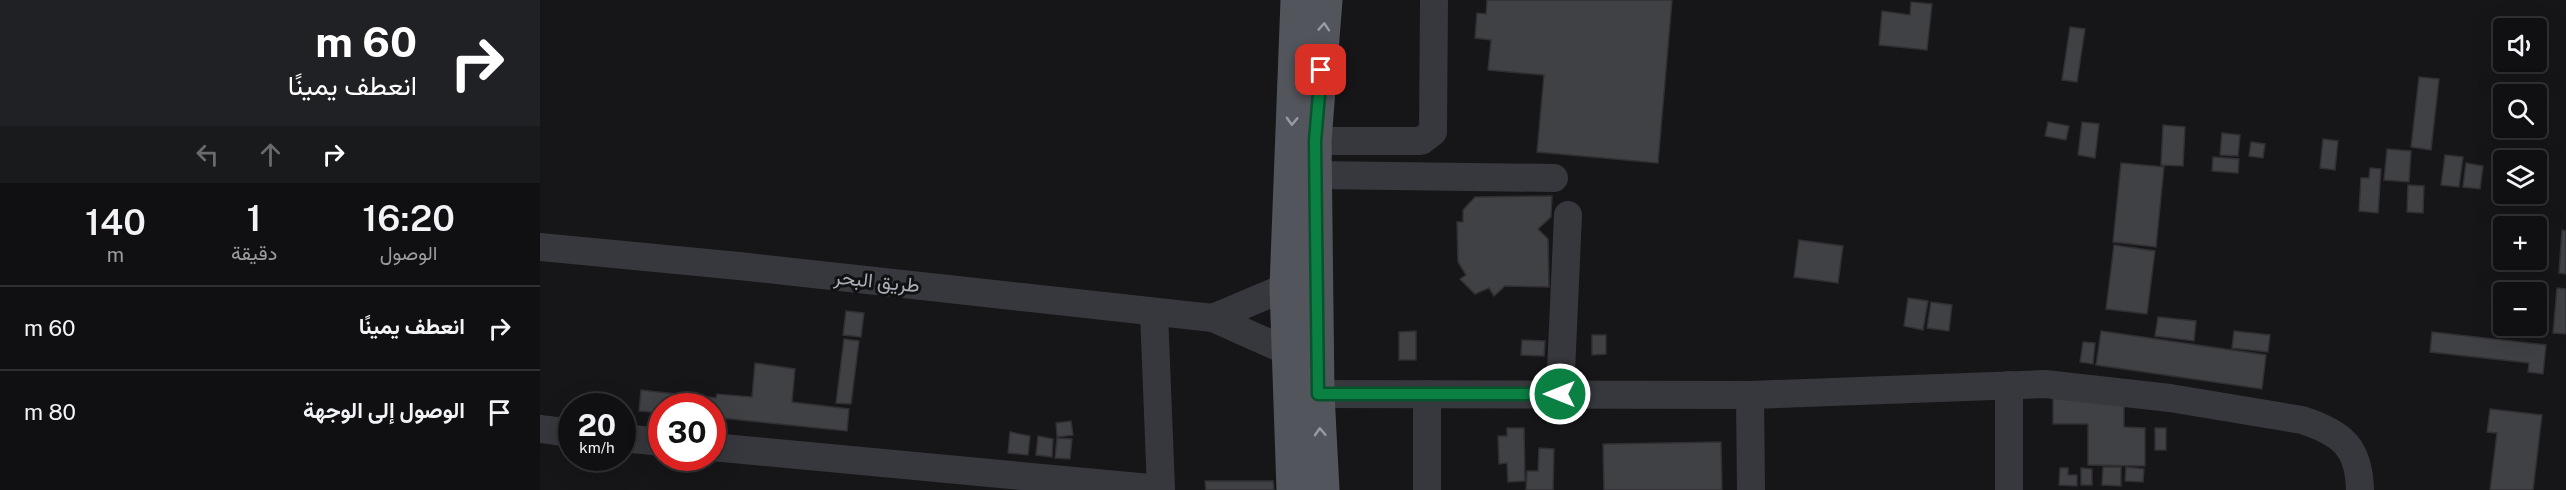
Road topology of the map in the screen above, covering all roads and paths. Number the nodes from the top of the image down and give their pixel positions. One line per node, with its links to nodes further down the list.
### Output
1 (1297, 0): 9 (main road, one-way to 9)
2 (1326, 0): 4 (main road, one-way to 2)
3 (1434, 0): 4 (street)
4 (1315, 141): 5 (main road)
5 (1316, 175): 6 (street); 9 (main road)
6 (1554, 178)
7 (1568, 215): 16 (street)
8 (540, 247): 10 (street, طريق البحر)
9 (1301, 287): 11 (street); 12 (main road)
10 (1154, 312): 11 (street, طريق البحر); 21 (street)
11 (1213, 318): 12 (street)
12 (1302, 351): 14 (main road); 22 (main road)
13 (2009, 385): 17 (street); 26 (street); 27 (street)
14 (1318, 394): 15 (street); 23 (main road, one-way to 14)
15 (1427, 394): 16 (street); 24 (street)
16 (1560, 394): 17 (street)
17 (1750, 394): 25 (street)
18 (540, 429): 19 (street)
19 (558, 431)
20 (726, 448): 21 (street)
21 (1161, 489)
22 (1293, 490)
23 (1323, 490)
24 (1428, 490)
25 (1751, 490)
26 (2009, 490)
27 (2360, 490)

